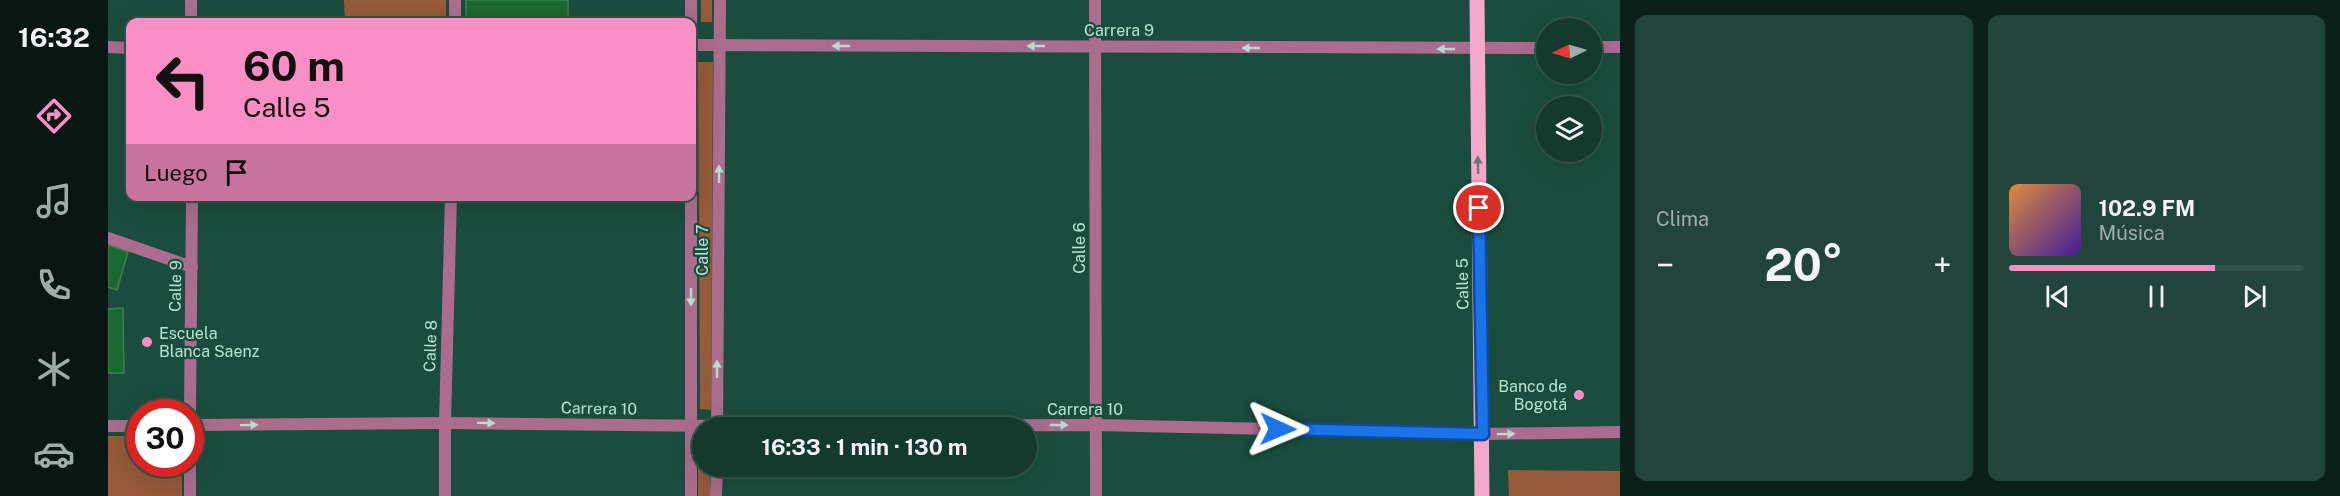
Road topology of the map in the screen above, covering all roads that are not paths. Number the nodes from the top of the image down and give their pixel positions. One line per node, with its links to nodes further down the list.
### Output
1 (190, 0): 7 (street)
2 (455, 0): 8 (street)
3 (692, 0): 9 (street)
4 (720, 0): 11 (street, Calle 7)
5 (1095, 0): 12 (street, Calle 6)
6 (1477, 0): 18 (main road, Calle 5)
7 (191, 18)
8 (455, 18)
9 (691, 18)
10 (696, 45): 11 (street, Carrera 9)
11 (720, 45): 12 (street, Carrera 9, one-way to 11); 25 (street, Calle 7, one-way to 11)
12 (1094, 46): 18 (street, Carrera 9, one-way to 12); 28 (street, Calle 6)
13 (108, 47): 15 (street)
14 (1620, 47): 17 (street)
15 (126, 48)
16 (1536, 48): 18 (street, Carrera 9)
17 (1602, 48)
18 (1476, 50): 34 (main road, Calle 5, one-way to 18)
19 (192, 201): 23 (street, Calle 9)
20 (451, 201): 26 (street, Calle 8)
21 (691, 201): 30 (street, Calle 7, one-way to 30)
22 (108, 238): 23 (street)
23 (192, 267): 24 (street, Calle 9)
24 (190, 399)
25 (717, 417)
26 (445, 423): 29 (street, Carrera 10, one-way to 26); 30 (street, Carrera 10, one-way to 30); 38 (street, Calle 8)
27 (1037, 424): 28 (street, Carrera 10, one-way to 28)
28 (1096, 424): 34 (street, Carrera 10); 41 (street, Calle 6)
29 (204, 425)
30 (691, 425): 39 (street, Calle 7)
31 (108, 426): 32 (street)
32 (126, 426)
33 (1620, 432): 34 (street, Carrera 10, one-way to 33)
34 (1483, 434): 42 (main road, Calle 5)
35 (190, 477): 37 (street)
36 (717, 477): 40 (street)
37 (190, 496)
38 (445, 496)
39 (691, 496)
40 (716, 496)
41 (1096, 496)
42 (1482, 496)

